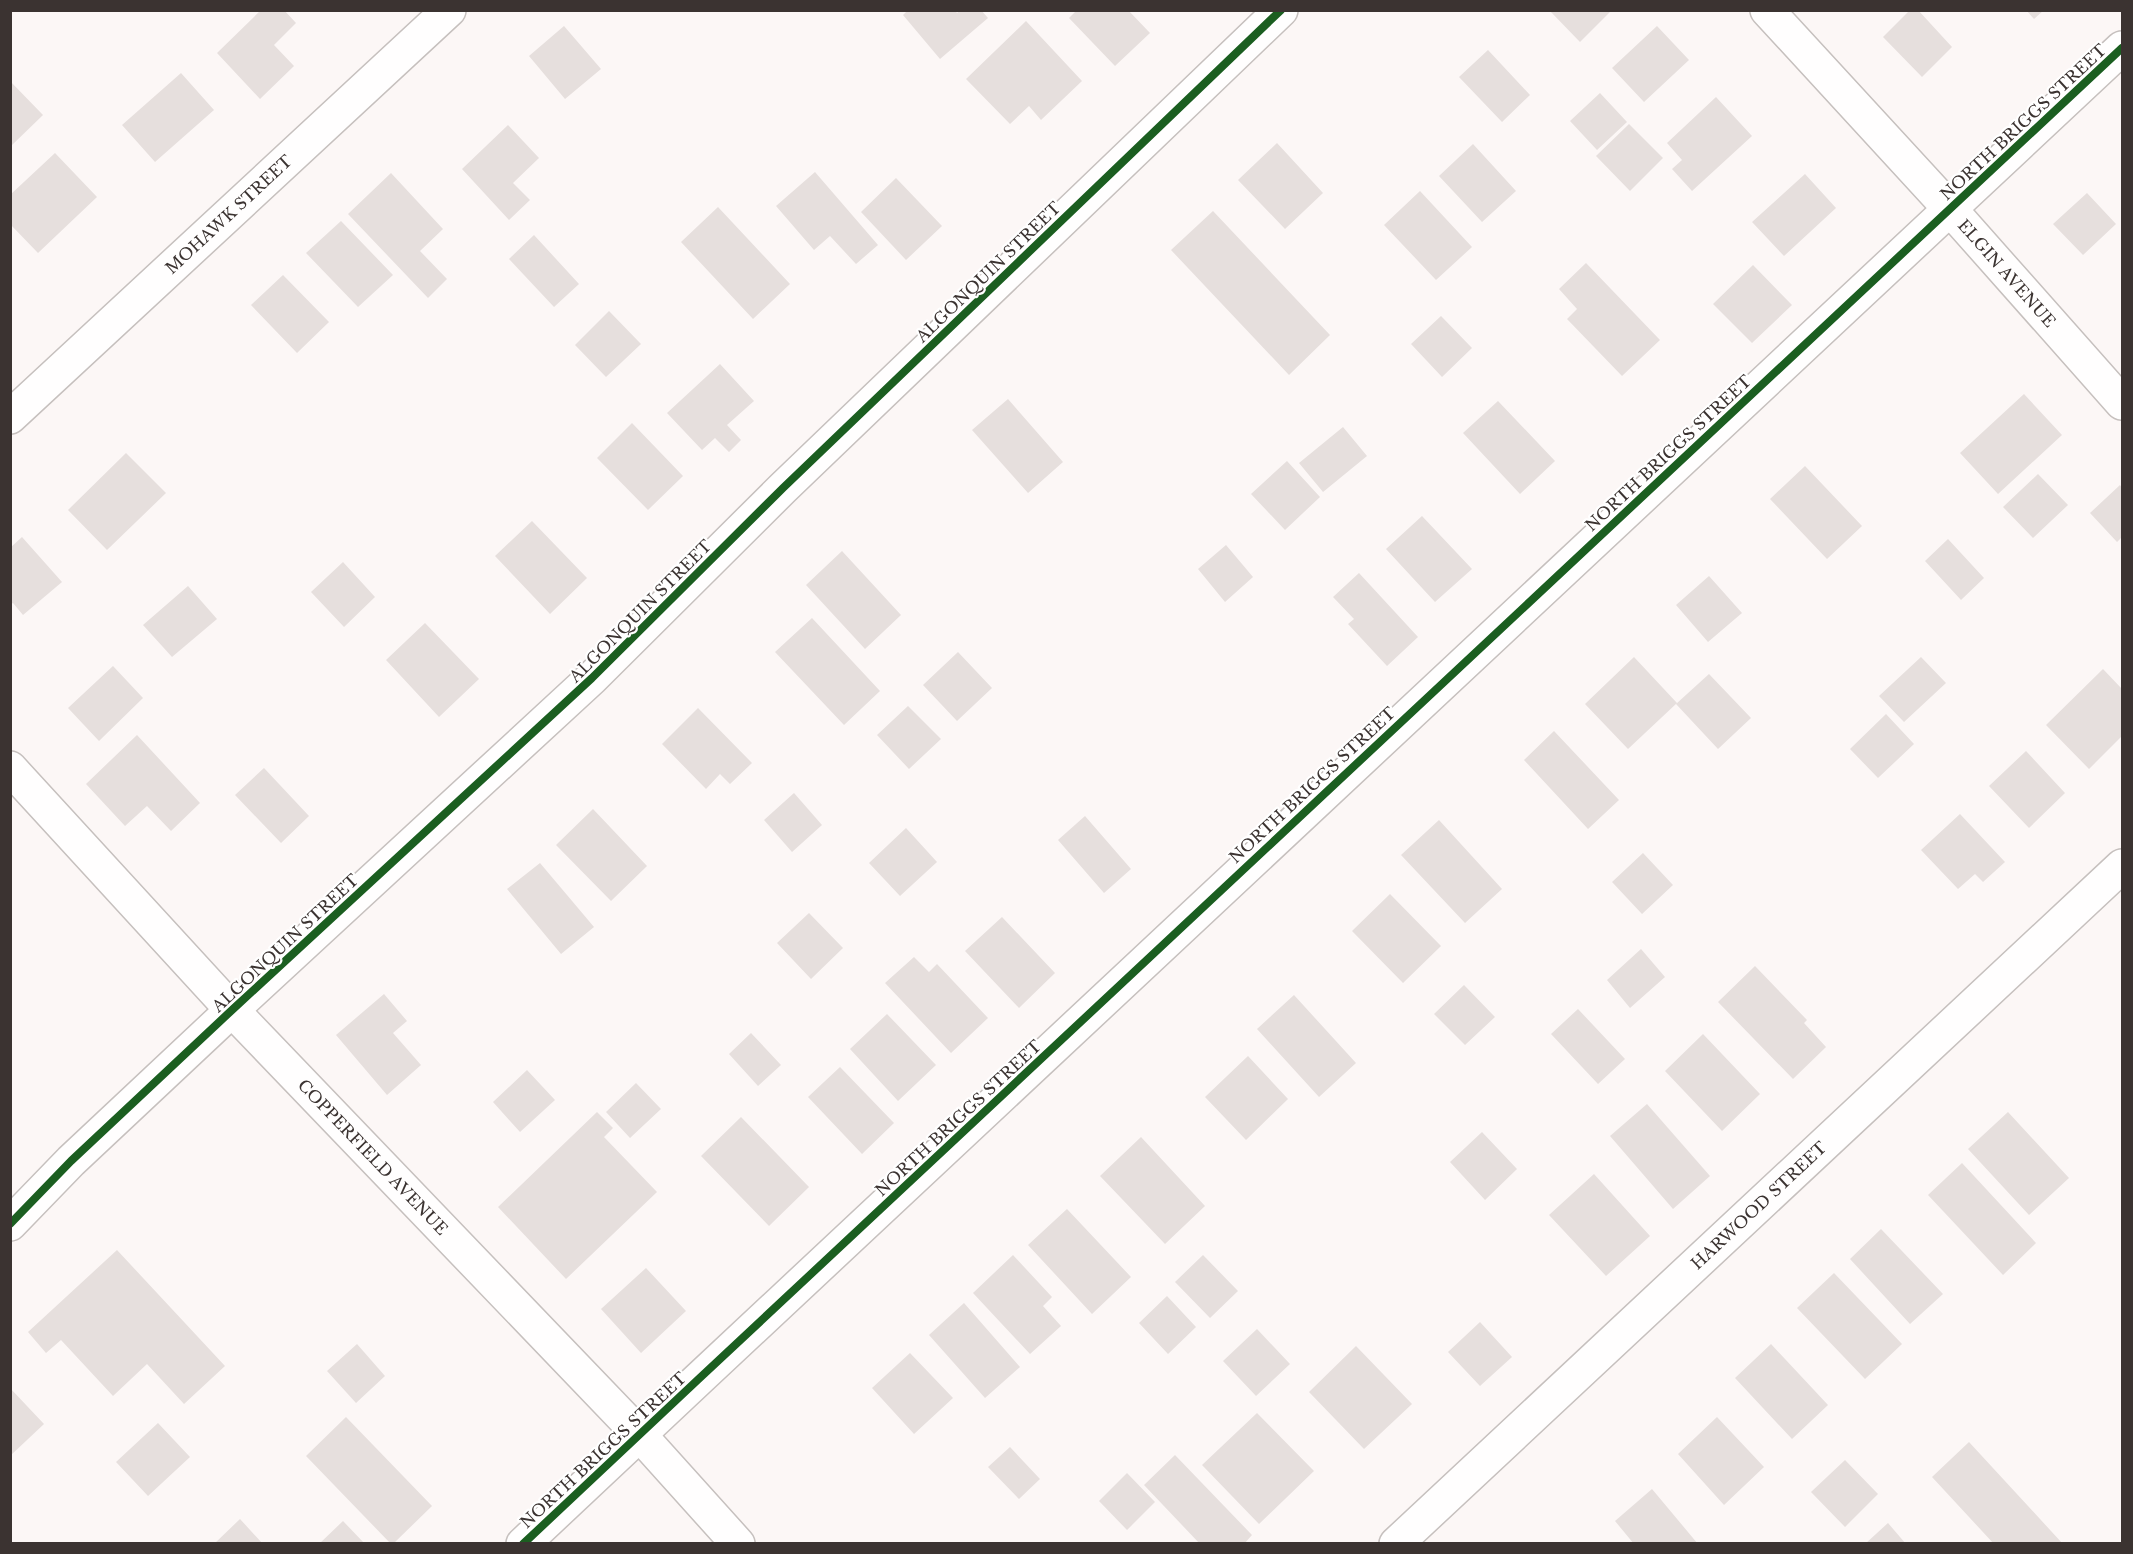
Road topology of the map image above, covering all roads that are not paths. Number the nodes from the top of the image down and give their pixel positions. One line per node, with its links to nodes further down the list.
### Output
1 (449, 10): 7 (street, MOHAWK STREET)
2 (1281, 10): 10 (street, ALGONQUIN STREET)
3 (1767, 10): 5 (street, ELGIN AVENUE)
4 (2122, 48): 5 (street, NORTH BRIGGS STREET)
5 (1950, 209): 6 (street, ELGIN AVENUE); 12 (street, NORTH BRIGGS STREET)
6 (2122, 403)
7 (10, 417)
8 (10, 768): 10 (street, COPPERFIELD AVENUE)
9 (2122, 866): 15 (street, HARWOOD STREET)
10 (232, 1010): 11 (street, ALGONQUIN STREET); 12 (street, COPPERFIELD AVENUE)
11 (10, 1224)
12 (639, 1434): 13 (street, NORTH BRIGGS STREET); 14 (street, COPPERFIELD AVENUE)
13 (523, 1544)
14 (738, 1544)
15 (1396, 1544)

